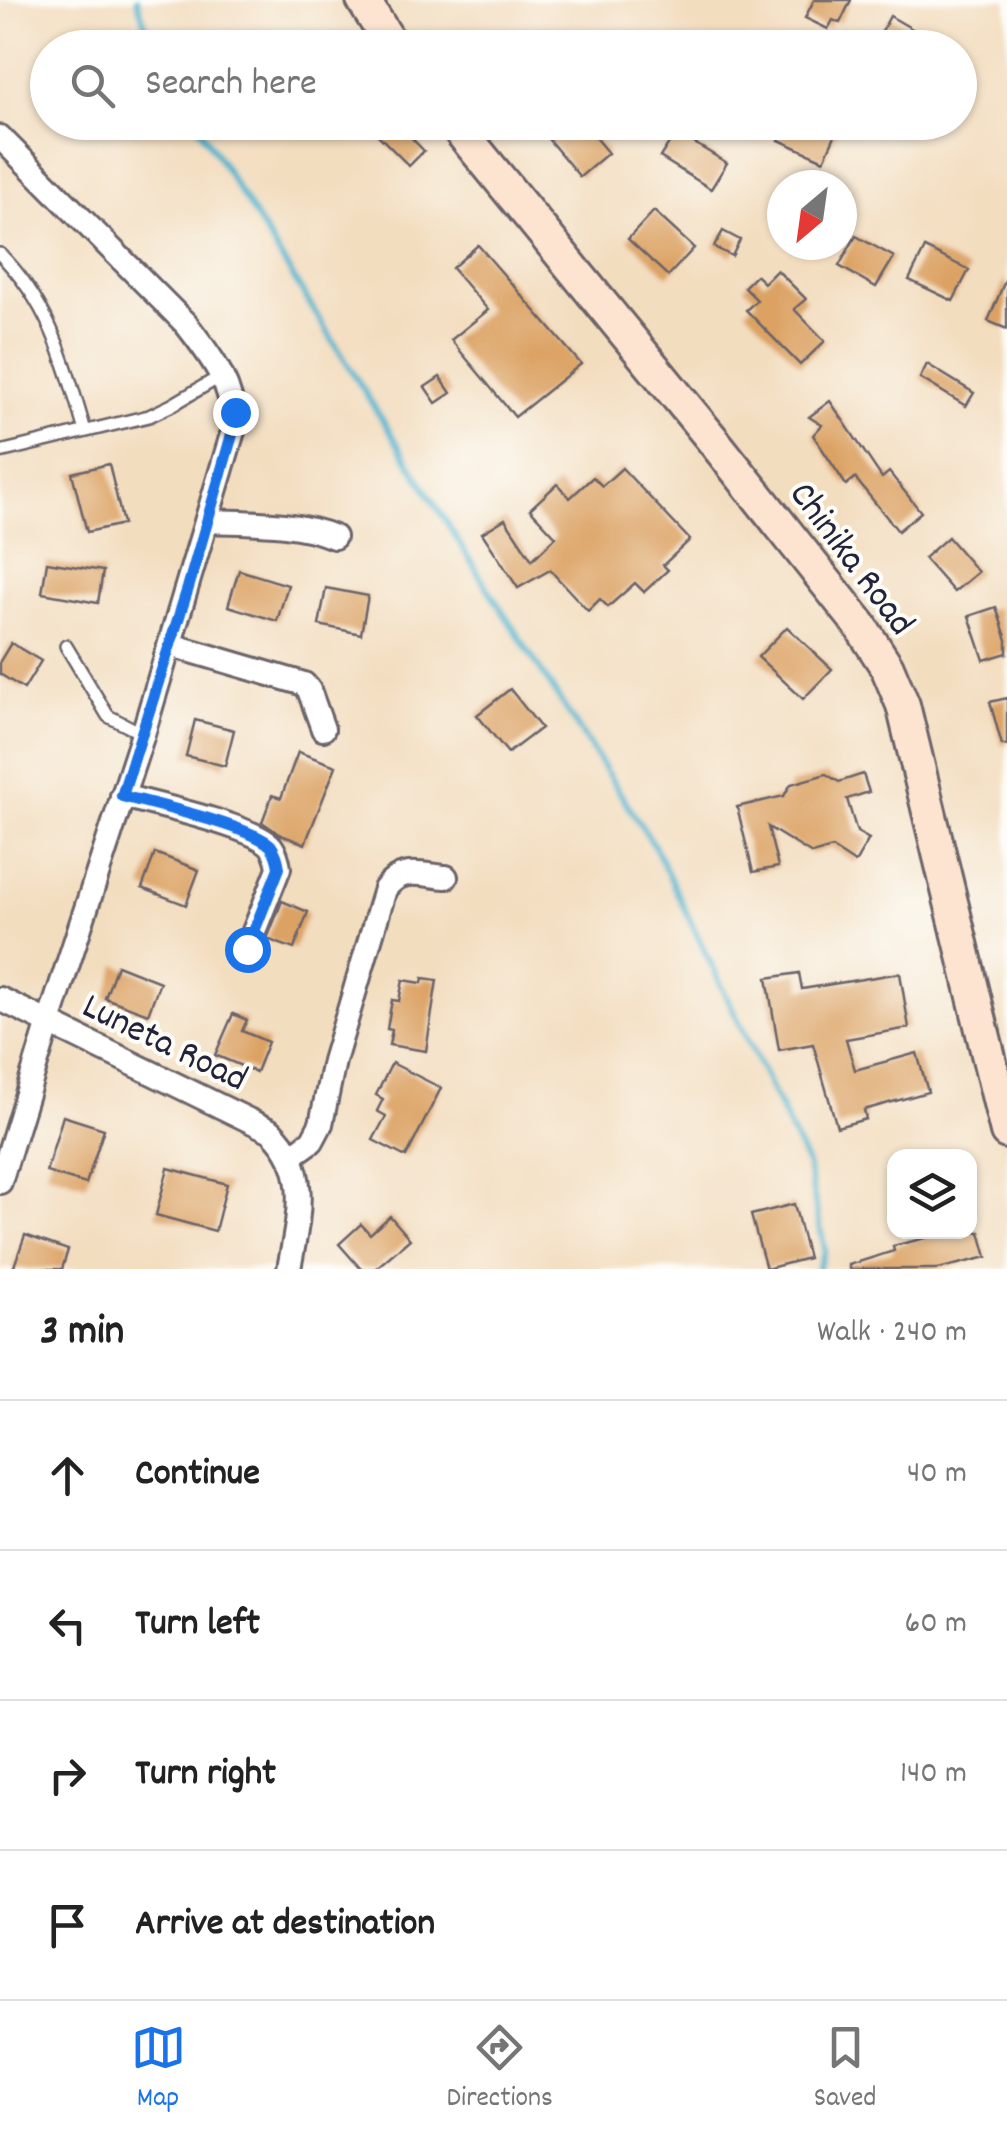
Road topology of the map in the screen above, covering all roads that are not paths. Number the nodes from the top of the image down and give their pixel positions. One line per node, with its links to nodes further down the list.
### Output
1 (363, 0): 2 (main road)
2 (382, 30)
3 (0, 137): 6 (street)
4 (468, 140): 20 (main road, Chinika Road)
5 (0, 254): 7 (lane)
6 (222, 376): 7 (lane); 9 (street)
7 (85, 431): 8 (lane)
8 (0, 452)
9 (208, 521): 10 (street); 11 (street)
10 (334, 538)
11 (171, 645): 13 (street); 14 (street)
12 (66, 646): 14 (lane)
13 (323, 729)
14 (143, 734): 15 (street)
15 (122, 796): 17 (street); 19 (street)
16 (446, 877): 21 (street)
17 (247, 949)
18 (0, 999): 19 (street, Luneta Road)
19 (49, 1022): 21 (street, Luneta Road); 22 (street)
20 (1007, 1132)
21 (291, 1156): 23 (street)
22 (0, 1182)
23 (289, 1269)

